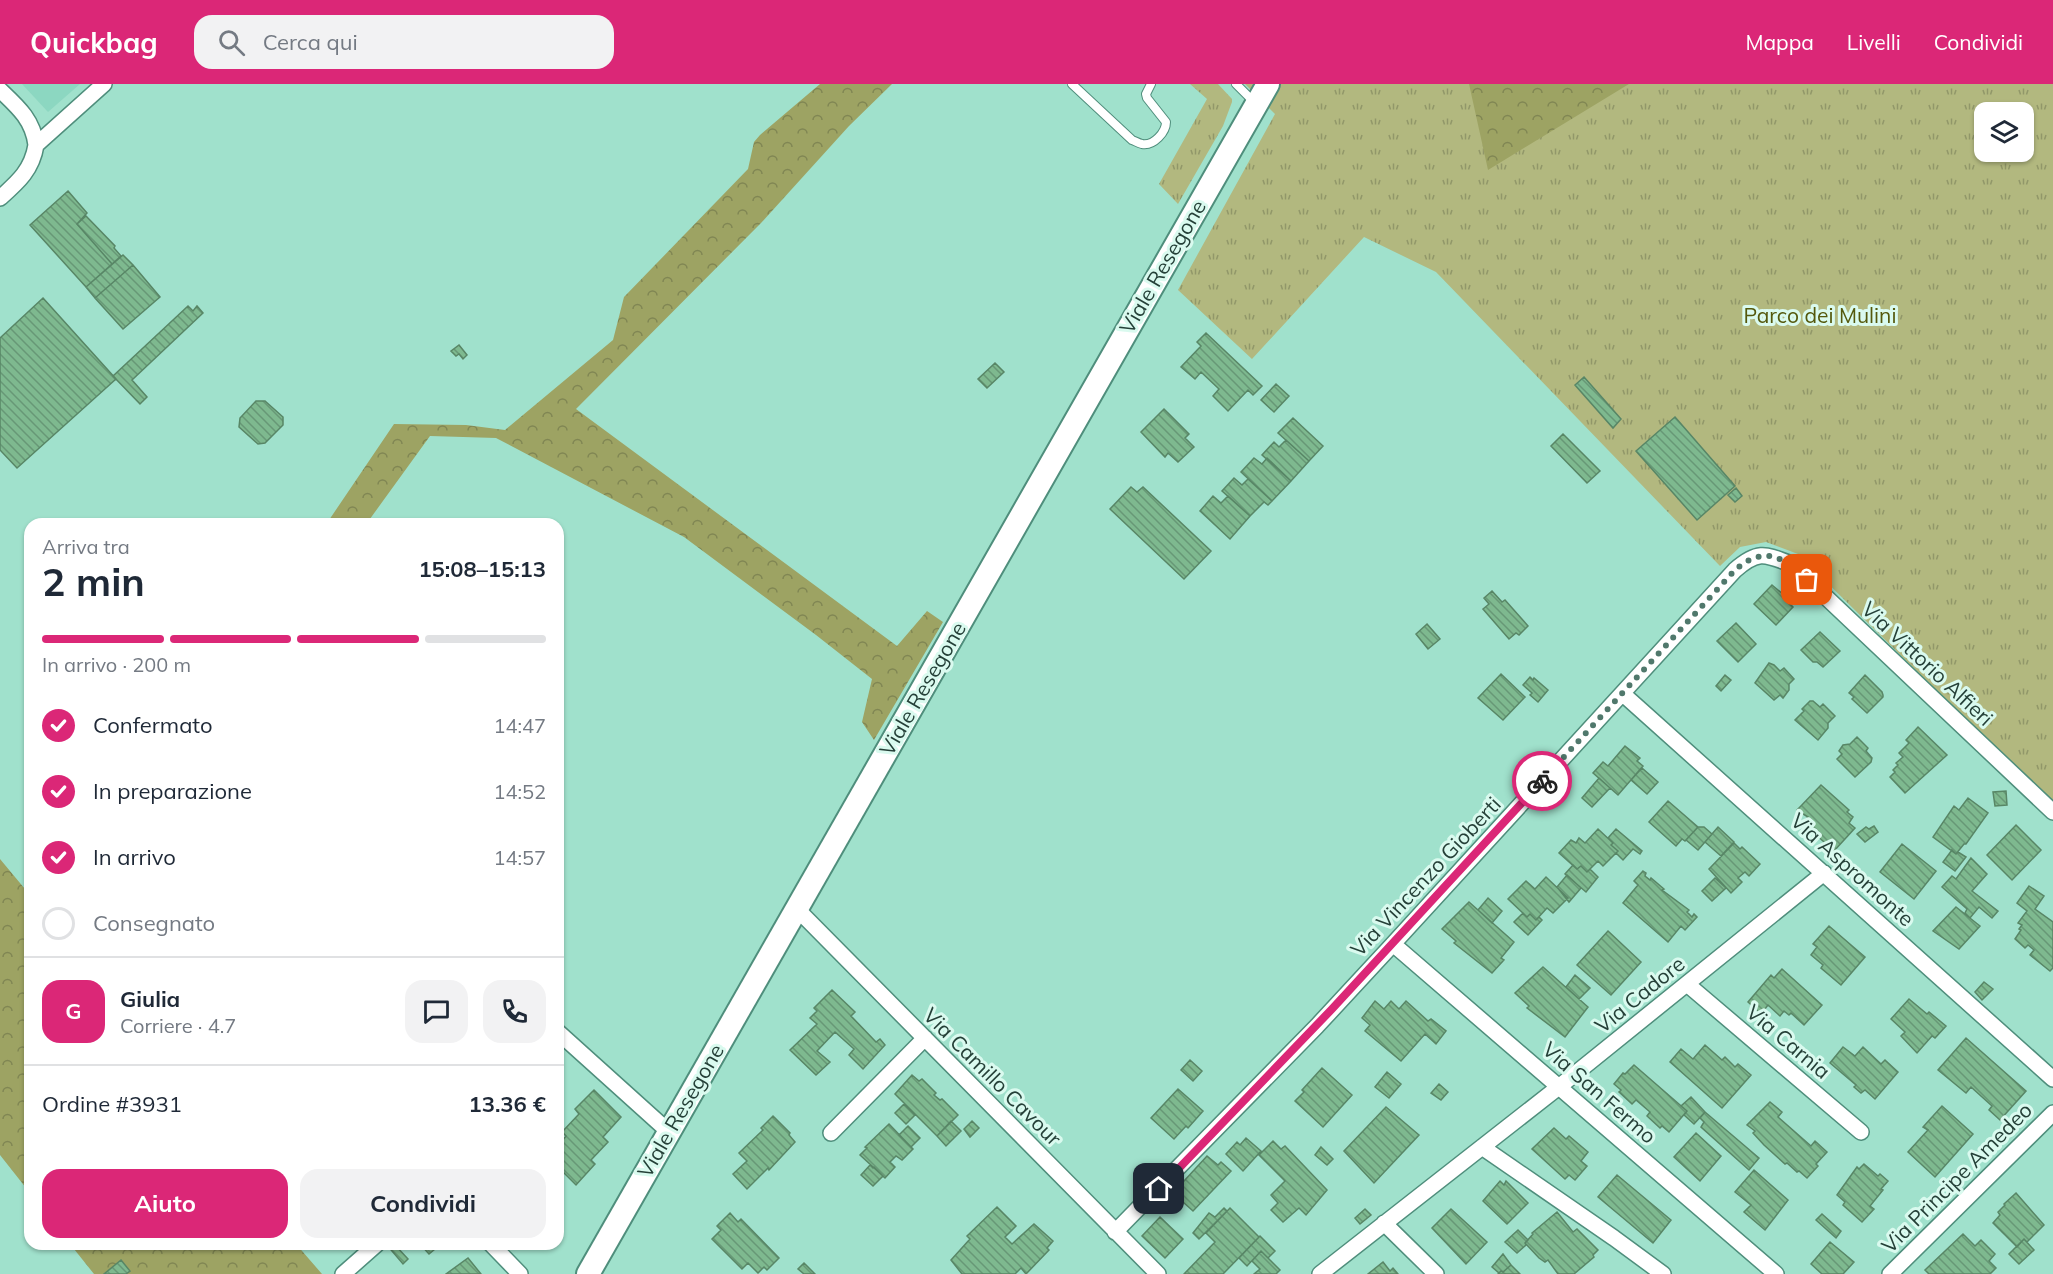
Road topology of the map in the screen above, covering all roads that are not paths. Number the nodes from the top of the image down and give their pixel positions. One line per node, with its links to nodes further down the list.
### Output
1 (104, 84): 8 (street)
2 (1072, 84): 3 (lane)
3 (1151, 84)
4 (1236, 84): 7 (lane)
5 (1268, 84): 7 (street, Viale Resegone)
6 (0, 90): 8 (street)
7 (1256, 104): 14 (street, Viale Resegone)
8 (36, 145): 9 (street)
9 (0, 198)
10 (1767, 555): 11 (street, Via Vincenzo Gioberti); 12 (street, Via Vittorio Alfieri)
11 (1623, 694): 13 (street, Via Aspromonte); 15 (street, Via Vincenzo Gioberti)
12 (2053, 812)
13 (1824, 873): 16 (street, Via Cadore); 19 (street, Via Aspromonte)
14 (797, 909): 18 (street, Via Camillo Cavour); 22 (street, Viale Resegone)
15 (1394, 944): 20 (street, Via San Fermo); 27 (street, Via Vincenzo Gioberti)
16 (1687, 984): 20 (street, Via Cadore); 23 (street, Via Carnia)
17 (564, 1037): 22 (street)
18 (925, 1038): 24 (street); 27 (street, Via Camillo Cavour)
19 (2053, 1079)
20 (1560, 1086): 25 (street, Via Cadore); 37 (street, Via San Fermo)
21 (2053, 1113): 38 (street, Via Principe Amedeo)
22 (669, 1132): 32 (street, Viale Resegone)
23 (1861, 1132)
24 (831, 1133)
25 (1482, 1147): 26 (street, Via Cadore); 36 (street)
26 (1384, 1223): 34 (street, Via Cadore); 35 (street)
27 (1115, 1232): 33 (street, Via Camillo Cavour)
28 (370, 1250): 30 (street)
29 (497, 1250): 31 (street)
30 (343, 1274)
31 (520, 1274)
32 (588, 1274)
33 (1158, 1274)
34 (1320, 1274)
35 (1436, 1274)
36 (1663, 1274)
37 (1776, 1274)
38 (1890, 1274)

